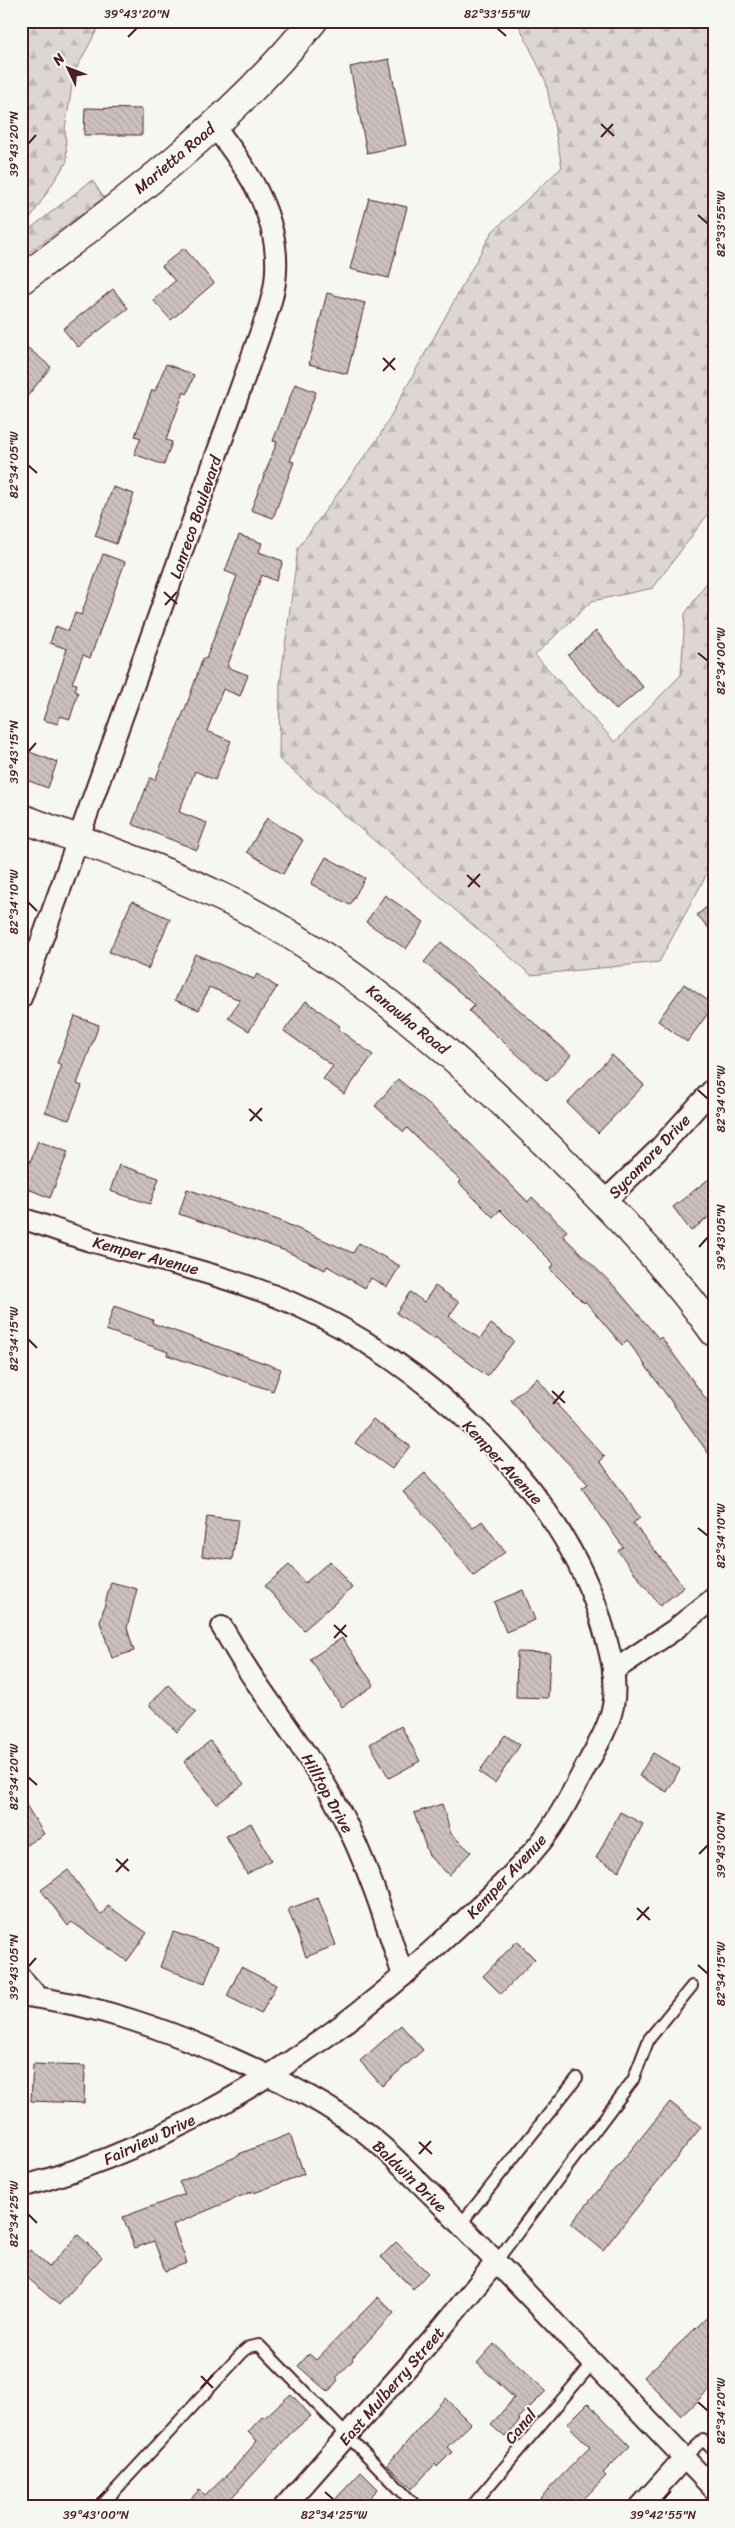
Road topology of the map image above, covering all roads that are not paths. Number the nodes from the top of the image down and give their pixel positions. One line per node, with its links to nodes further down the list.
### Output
1 (313, 21): 2 (street, Marietta Road)
2 (214, 126): 3 (street, Marietta Road); 5 (street, Lanreco Boulevard)
3 (21, 280)
4 (21, 818): 5 (street, Kanawha Road)
5 (79, 840): 6 (street, Lanreco Boulevard); 8 (street, Kanawha Road)
6 (21, 998)
7 (714, 1088): 8 (street, Sycamore Drive)
8 (604, 1202): 10 (street, Kanawha Road)
9 (21, 1218): 13 (street, Kemper Avenue)
10 (714, 1332)
11 (714, 1598): 13 (street)
12 (222, 1627): 14 (street, Hilltop Drive)
13 (613, 1671): 14 (street, Kemper Avenue)
14 (403, 1976): 18 (street, Kemper Avenue)
15 (21, 1978): 17 (street)
16 (692, 1986): 22 (lane)
17 (30, 1996): 18 (street, Baldwin Drive)
18 (269, 2075): 20 (street, Fairview Drive); 21 (street, Baldwin Drive)
19 (577, 2078): 21 (lane)
20 (21, 2187)
21 (460, 2225): 22 (street, Baldwin Drive)
22 (495, 2262): 23 (street, Baldwin Drive); 24 (street, East Mulberry Street)
23 (592, 2364): 26 (street, Baldwin Drive); 31 (lane, Canal)
24 (347, 2436): 28 (lane); 29 (street, East Mulberry Street); 30 (lane)
25 (714, 2451): 26 (lane)
26 (684, 2458): 27 (street, Baldwin Drive); 32 (street)
27 (714, 2489)
28 (100, 2507)
29 (284, 2507)
30 (417, 2507)
31 (471, 2507)
32 (640, 2507)

